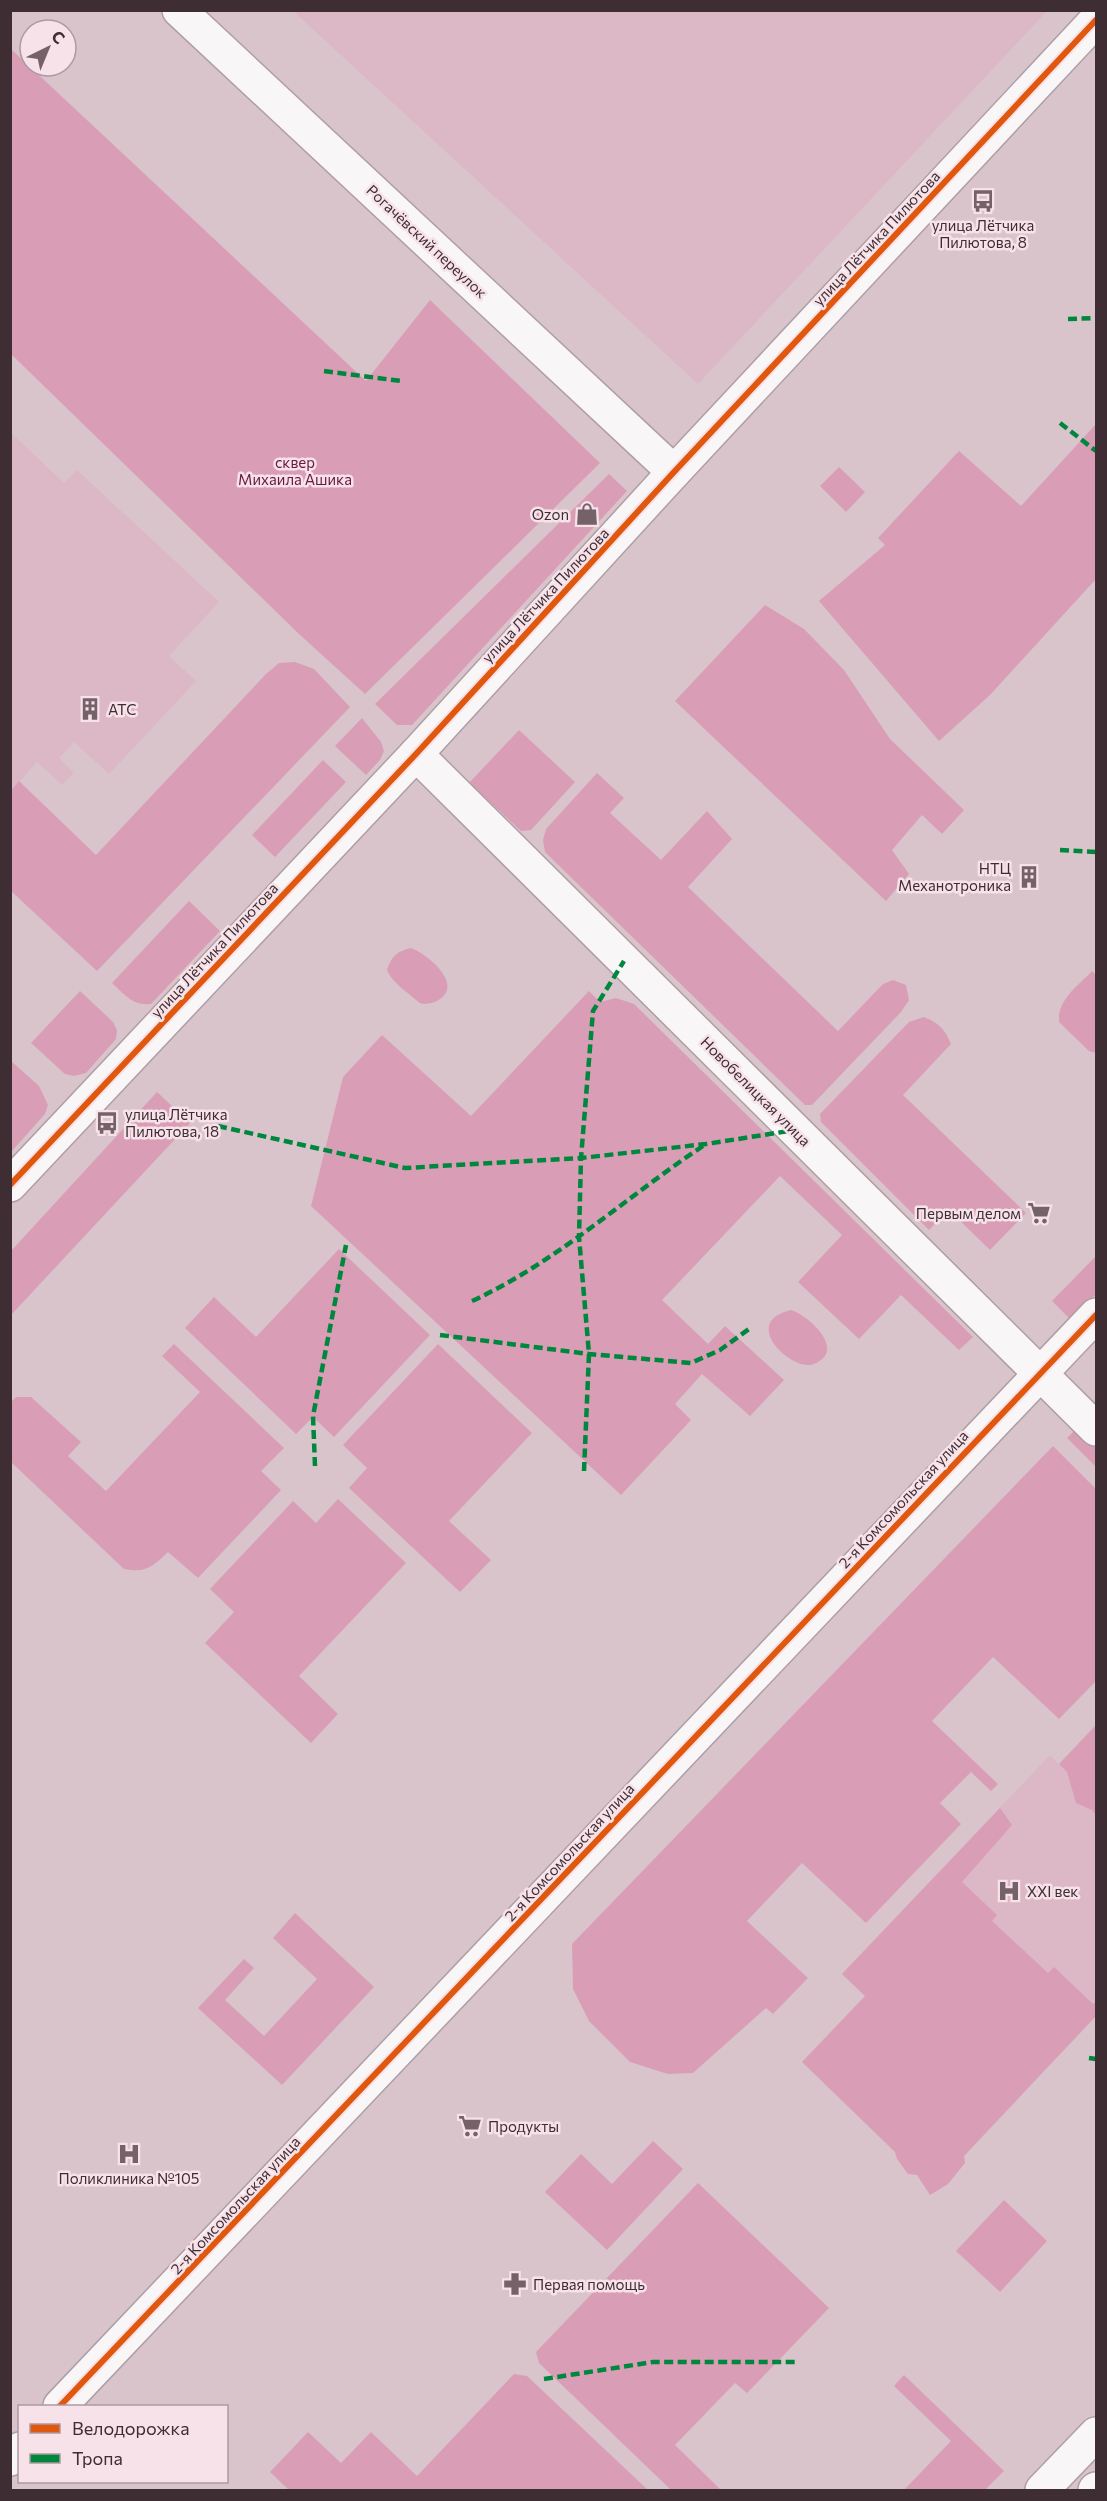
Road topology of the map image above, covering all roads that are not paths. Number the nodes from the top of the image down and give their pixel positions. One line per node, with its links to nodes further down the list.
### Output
1 (179, 10): 3 (street, Рогачёвский переулок)
2 (1096, 20): 3 (street, улица Лётчика Пилютова)
3 (674, 472): 4 (street, улица Лётчика Пилютова)
4 (416, 754): 5 (street, улица Лётчика Пилютова); 7 (street, Новобелицкая улица)
5 (10, 1185)
6 (1096, 1315): 7 (street, 2-я Комсомольская улица)
7 (1040, 1373): 8 (street, Новобелицкая улица); 9 (street, 2-я Комсомольская улица)
8 (1096, 1429)
9 (61, 2405)
10 (1096, 2434): 11 (street)
11 (1042, 2490)

